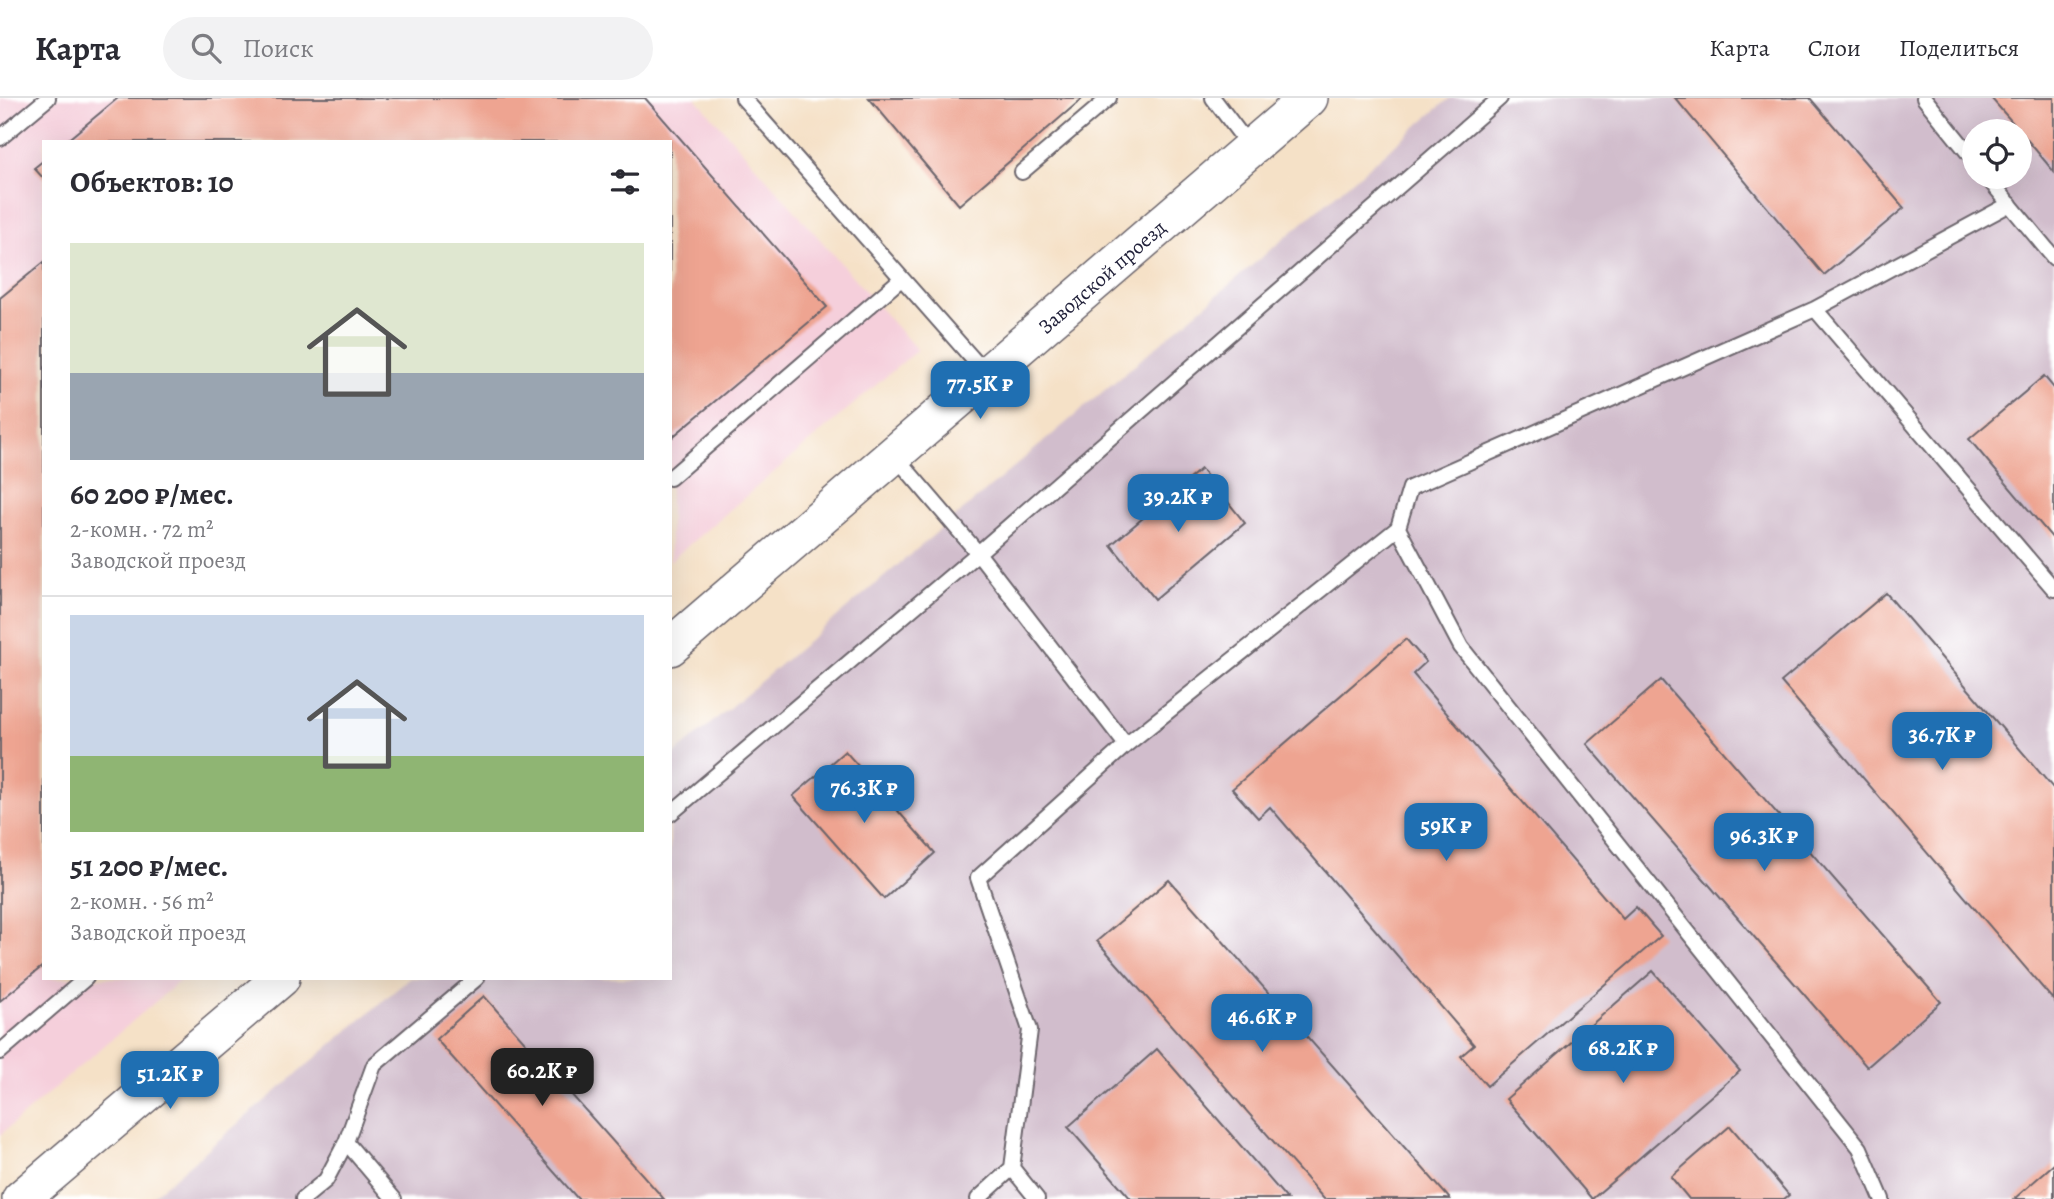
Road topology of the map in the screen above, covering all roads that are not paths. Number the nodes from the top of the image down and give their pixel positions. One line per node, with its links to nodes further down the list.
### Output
1 (48, 98): 8 (lane)
2 (743, 98): 15 (lane)
3 (1109, 98): 11 (lane)
4 (1213, 98): 10 (lane)
5 (1309, 98): 10 (street, Заводской проезд)
6 (1500, 98): 21 (lane)
7 (1924, 98): 9 (lane)
8 (0, 138)
9 (1962, 145)
10 (1251, 149): 17 (street, Заводской проезд)
11 (1022, 172)
12 (1997, 189): 13 (lane)
13 (2010, 204): 14 (lane); 16 (lane)
14 (2054, 258)
15 (901, 279): 17 (lane); 19 (lane)
16 (1815, 309): 20 (lane); 22 (lane)
17 (988, 376): 18 (street, Заводской проезд)
18 (895, 456): 21 (lane); 23 (street, Заводской проезд)
19 (672, 476)
20 (1398, 528): 24 (lane); 37 (lane)
21 (978, 553): 24 (lane); 25 (lane)
22 (2054, 589)
23 (672, 645)
24 (1126, 745): 31 (lane)
25 (672, 812)
26 (84, 980): 29 (lane)
27 (279, 980): 32 (street)
28 (475, 980): 30 (lane)
29 (0, 1052)
30 (346, 1142): 33 (lane); 34 (lane)
31 (1012, 1168): 35 (lane); 36 (lane)
32 (21, 1199)
33 (303, 1199)
34 (394, 1199)
35 (978, 1199)
36 (1037, 1199)
37 (1882, 1199)

